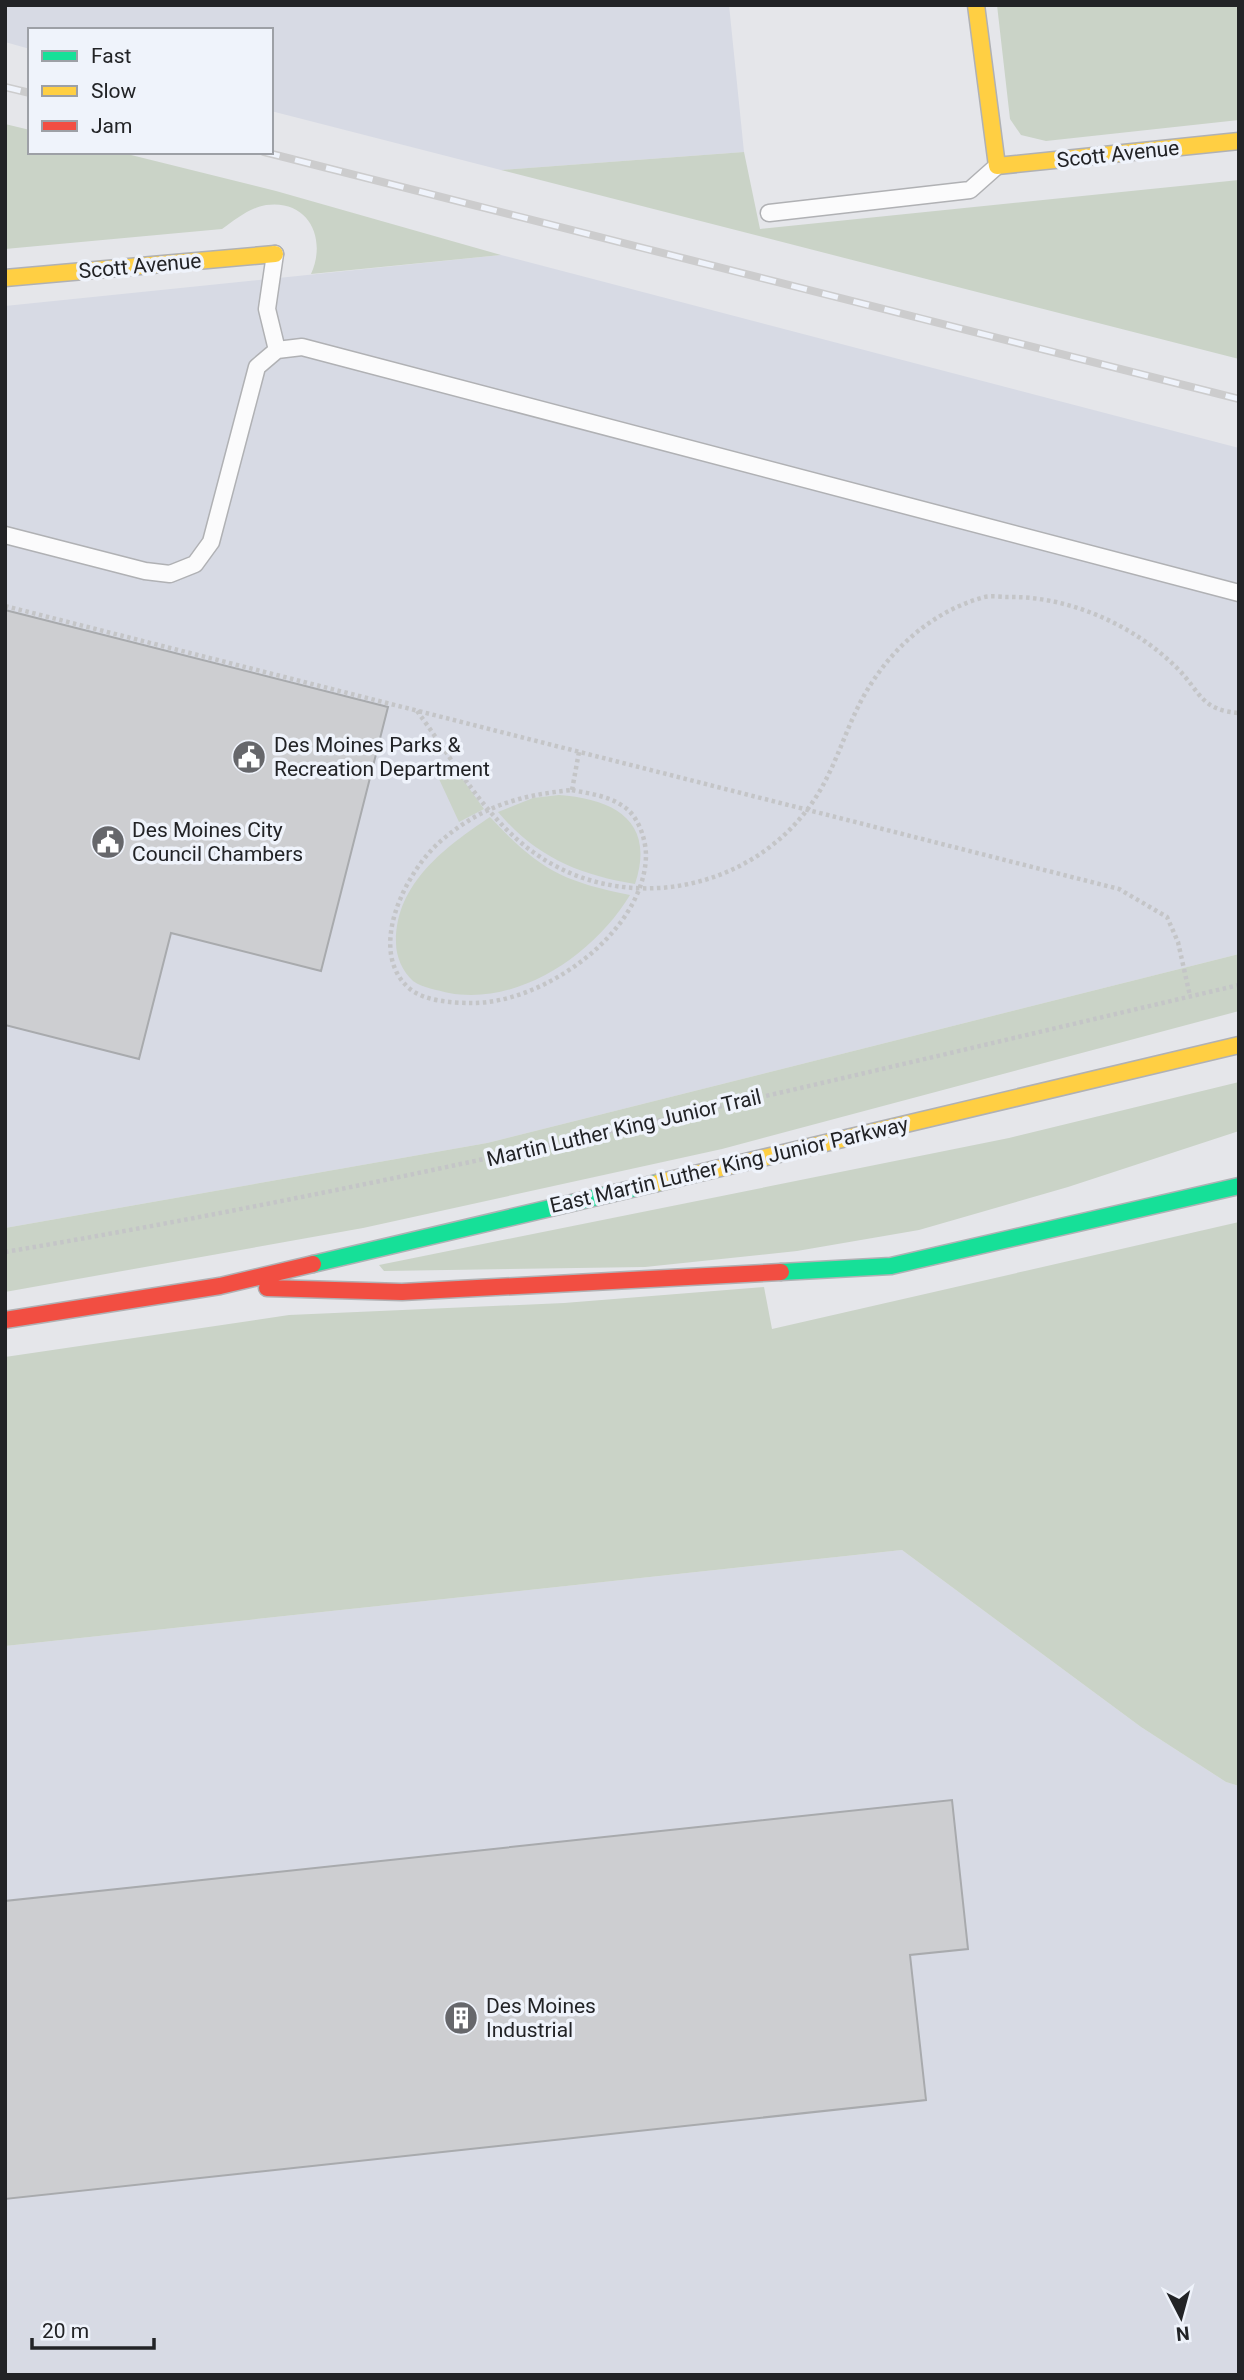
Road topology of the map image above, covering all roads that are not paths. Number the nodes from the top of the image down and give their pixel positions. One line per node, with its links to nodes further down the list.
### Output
1 (976, 5): 3 (main road)
2 (1239, 141): 3 (main road, Scott Avenue)
3 (997, 166): 4 (lane)
4 (769, 213)
5 (275, 254): 6 (main road, Scott Avenue); 7 (lane)
6 (5, 278)
7 (276, 350): 8 (lane); 9 (lane)
8 (5, 535)
9 (1239, 593)
10 (1239, 1045): 12 (main road, East Martin Luther King Junior Parkway)
11 (1239, 1186): 12 (main road, East Martin Luther King Junior Parkway)
12 (220, 1286): 13 (main road, East Martin Luther King Junior Parkway)
13 (5, 1320)

